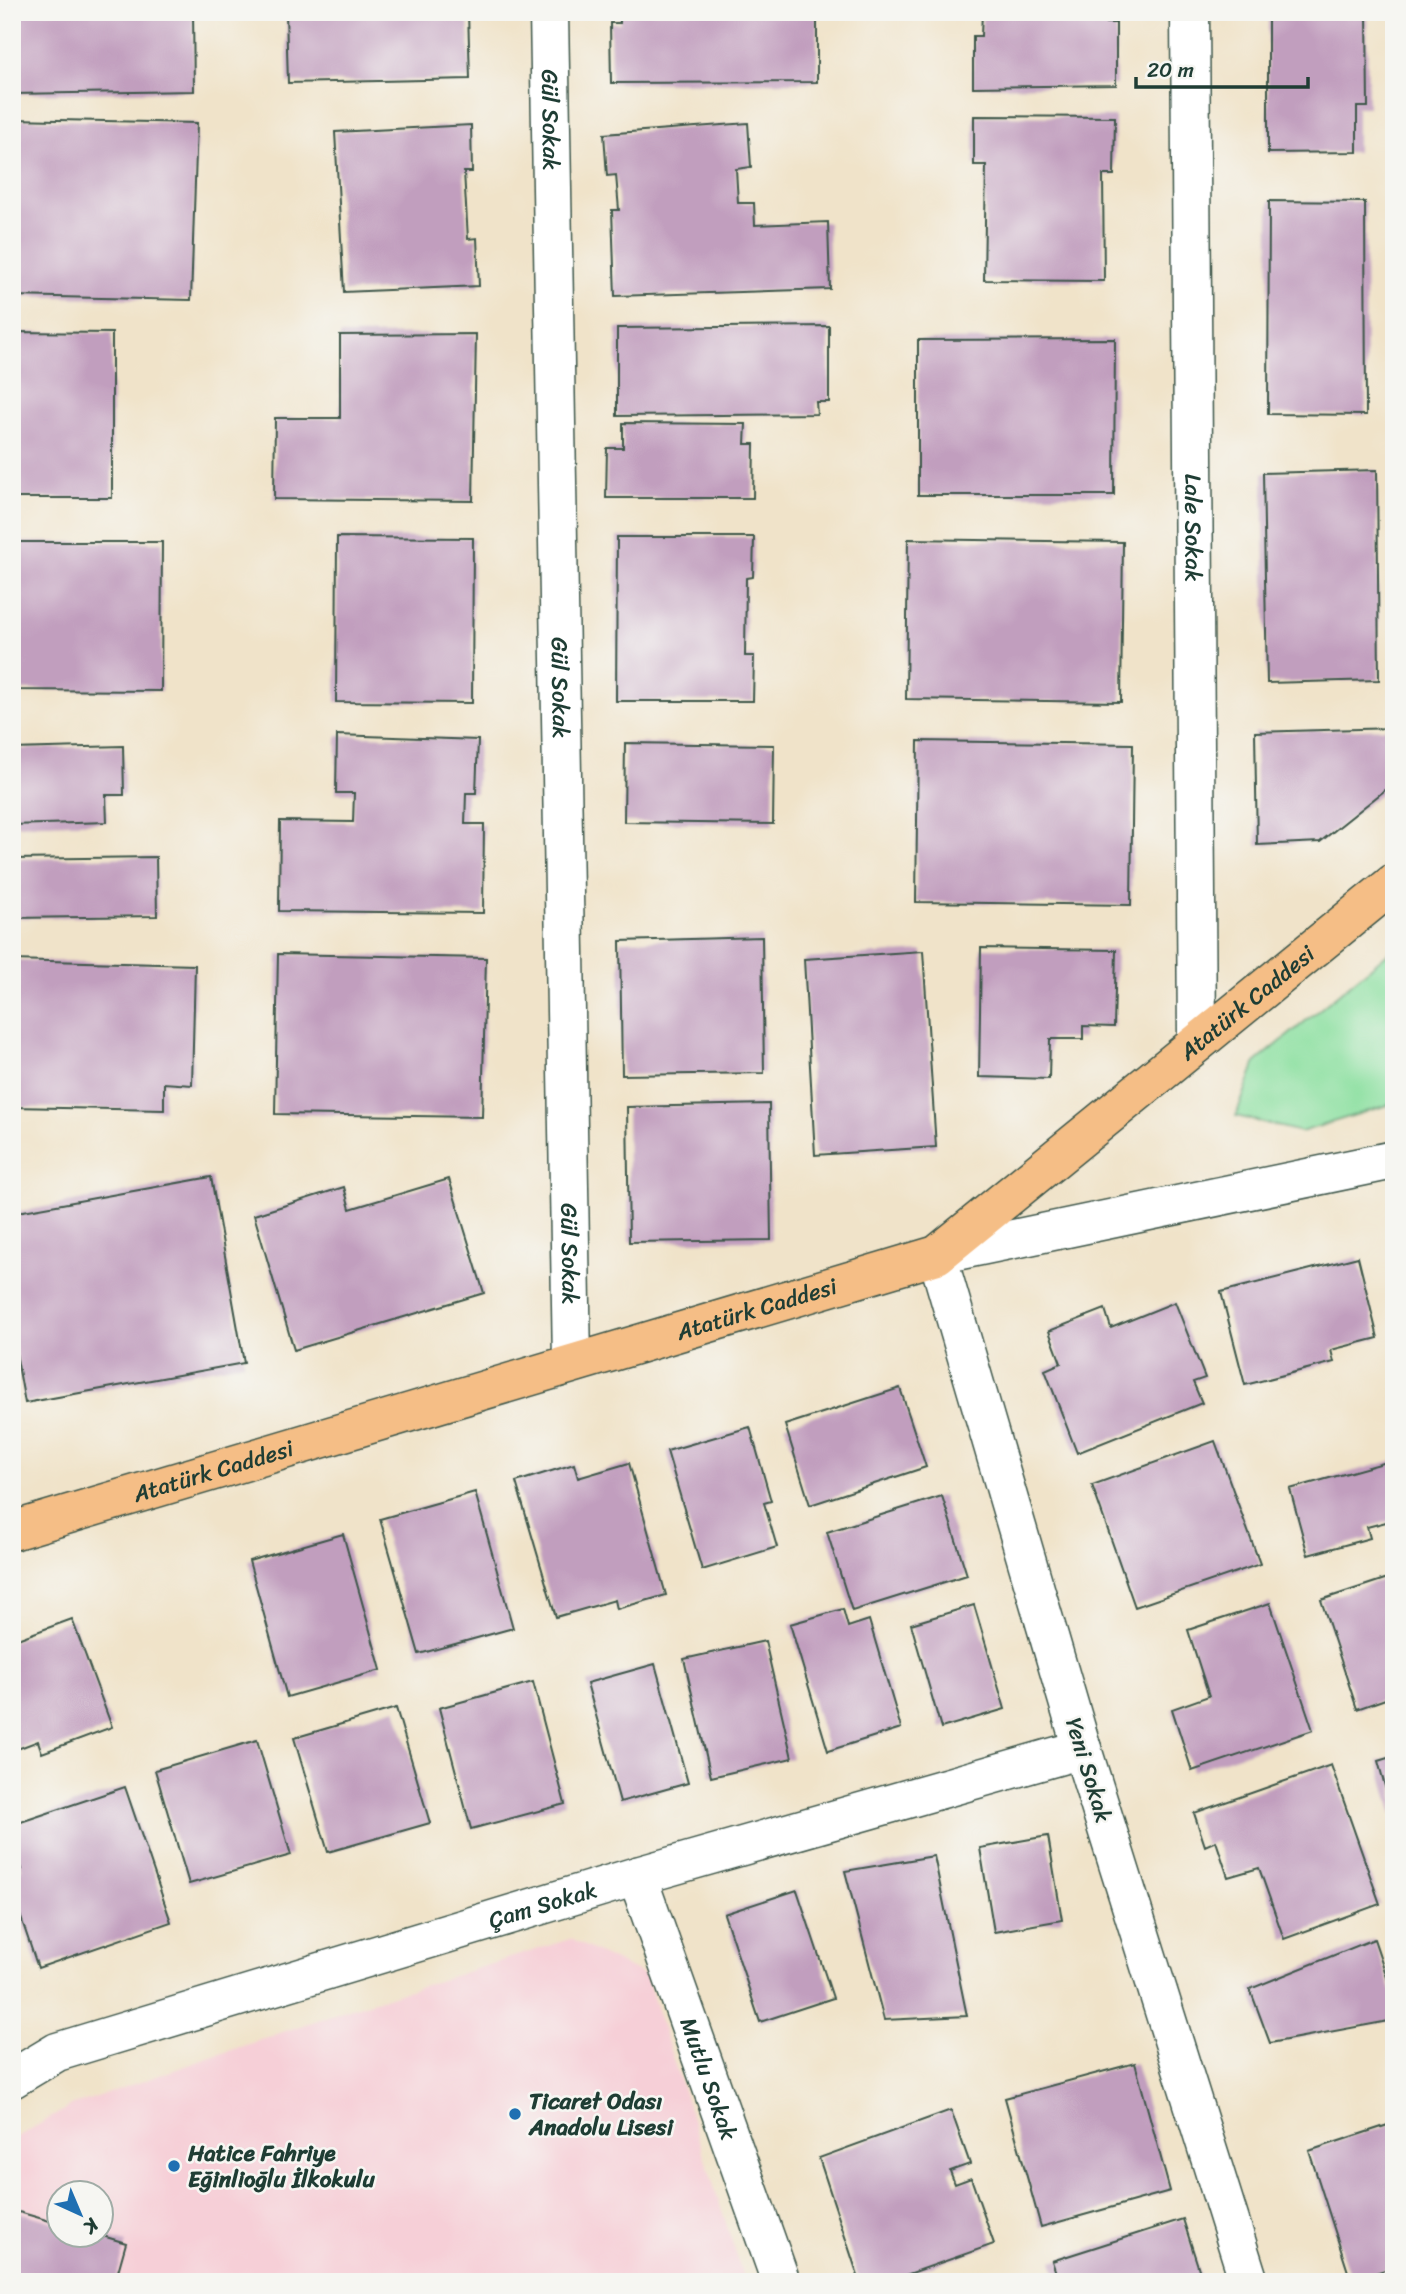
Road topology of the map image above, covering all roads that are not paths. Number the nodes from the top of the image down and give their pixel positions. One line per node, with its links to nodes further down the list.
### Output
1 (550, 12): 7 (street, Gül Sokak)
2 (1191, 12): 4 (street, Lale Sokak)
3 (1394, 883): 4 (main road, Atatürk Caddesi)
4 (1198, 1043): 6 (main road, Atatürk Caddesi)
5 (1392, 1166): 6 (street)
6 (937, 1255): 7 (main road, Atatürk Caddesi); 9 (street, Yeni Sokak)
7 (572, 1363): 8 (main road, Atatürk Caddesi)
8 (12, 1531)
9 (1082, 1749): 10 (street, Çam Sokak); 13 (street, Yeni Sokak)
10 (637, 1876): 11 (street, Çam Sokak); 12 (street, Mutlu Sokak)
11 (12, 2079)
12 (781, 2282)
13 (1249, 2282)

